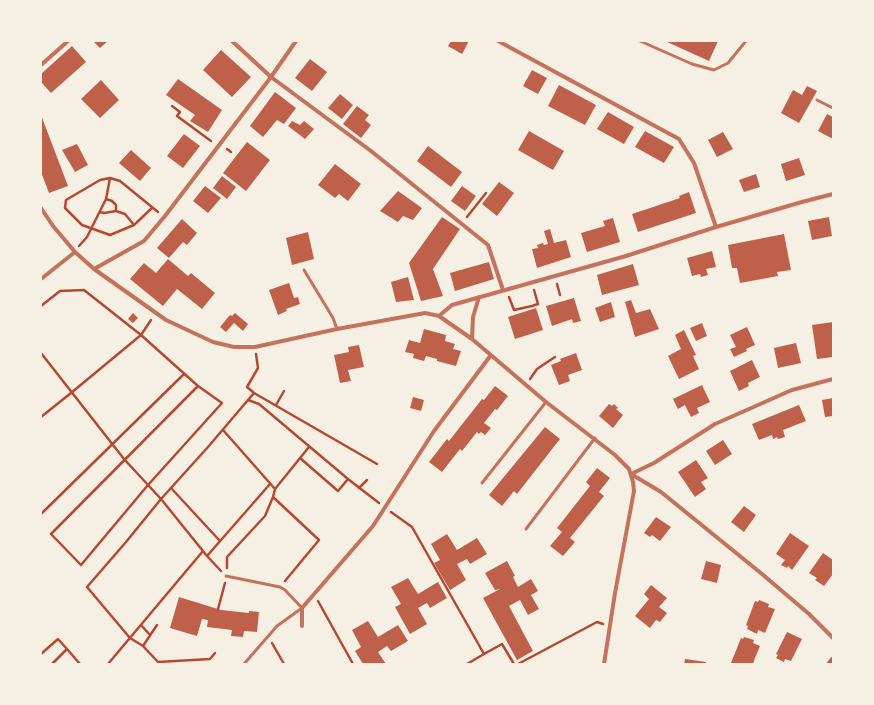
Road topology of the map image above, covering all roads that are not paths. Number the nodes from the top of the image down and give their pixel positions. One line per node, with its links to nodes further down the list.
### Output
1 (68, 41): 7 (street)
2 (232, 41): 8 (street)
3 (296, 41): 8 (street)
4 (498, 41): 13 (street)
5 (640, 41): 6 (lane)
6 (746, 41)
7 (41, 65)
8 (271, 77): 15 (street); 18 (street)
9 (817, 100): 10 (lane)
10 (833, 108)
11 (833, 194): 13 (street)
12 (41, 208): 14 (street)
13 (716, 227): 18 (street)
14 (75, 252): 15 (street); 17 (street)
15 (94, 269): 21 (street)
16 (304, 270): 21 (lane)
17 (41, 279)
18 (505, 290): 19 (street)
19 (479, 297): 20 (street); 22 (street)
20 (439, 316): 21 (street); 22 (street)
21 (337, 329)
22 (472, 339): 23 (street)
23 (492, 355): 25 (street); 31 (street)
24 (833, 379): 27 (street)
25 (546, 402): 26 (street); 28 (lane)
26 (595, 438): 27 (street); 29 (lane)
27 (632, 474): 33 (street); 35 (street)
28 (482, 483)
29 (526, 529)
30 (226, 576): 31 (lane)
31 (302, 608): 32 (street); 34 (lane)
32 (302, 626)
33 (833, 638)
34 (244, 664)
35 (604, 664)

